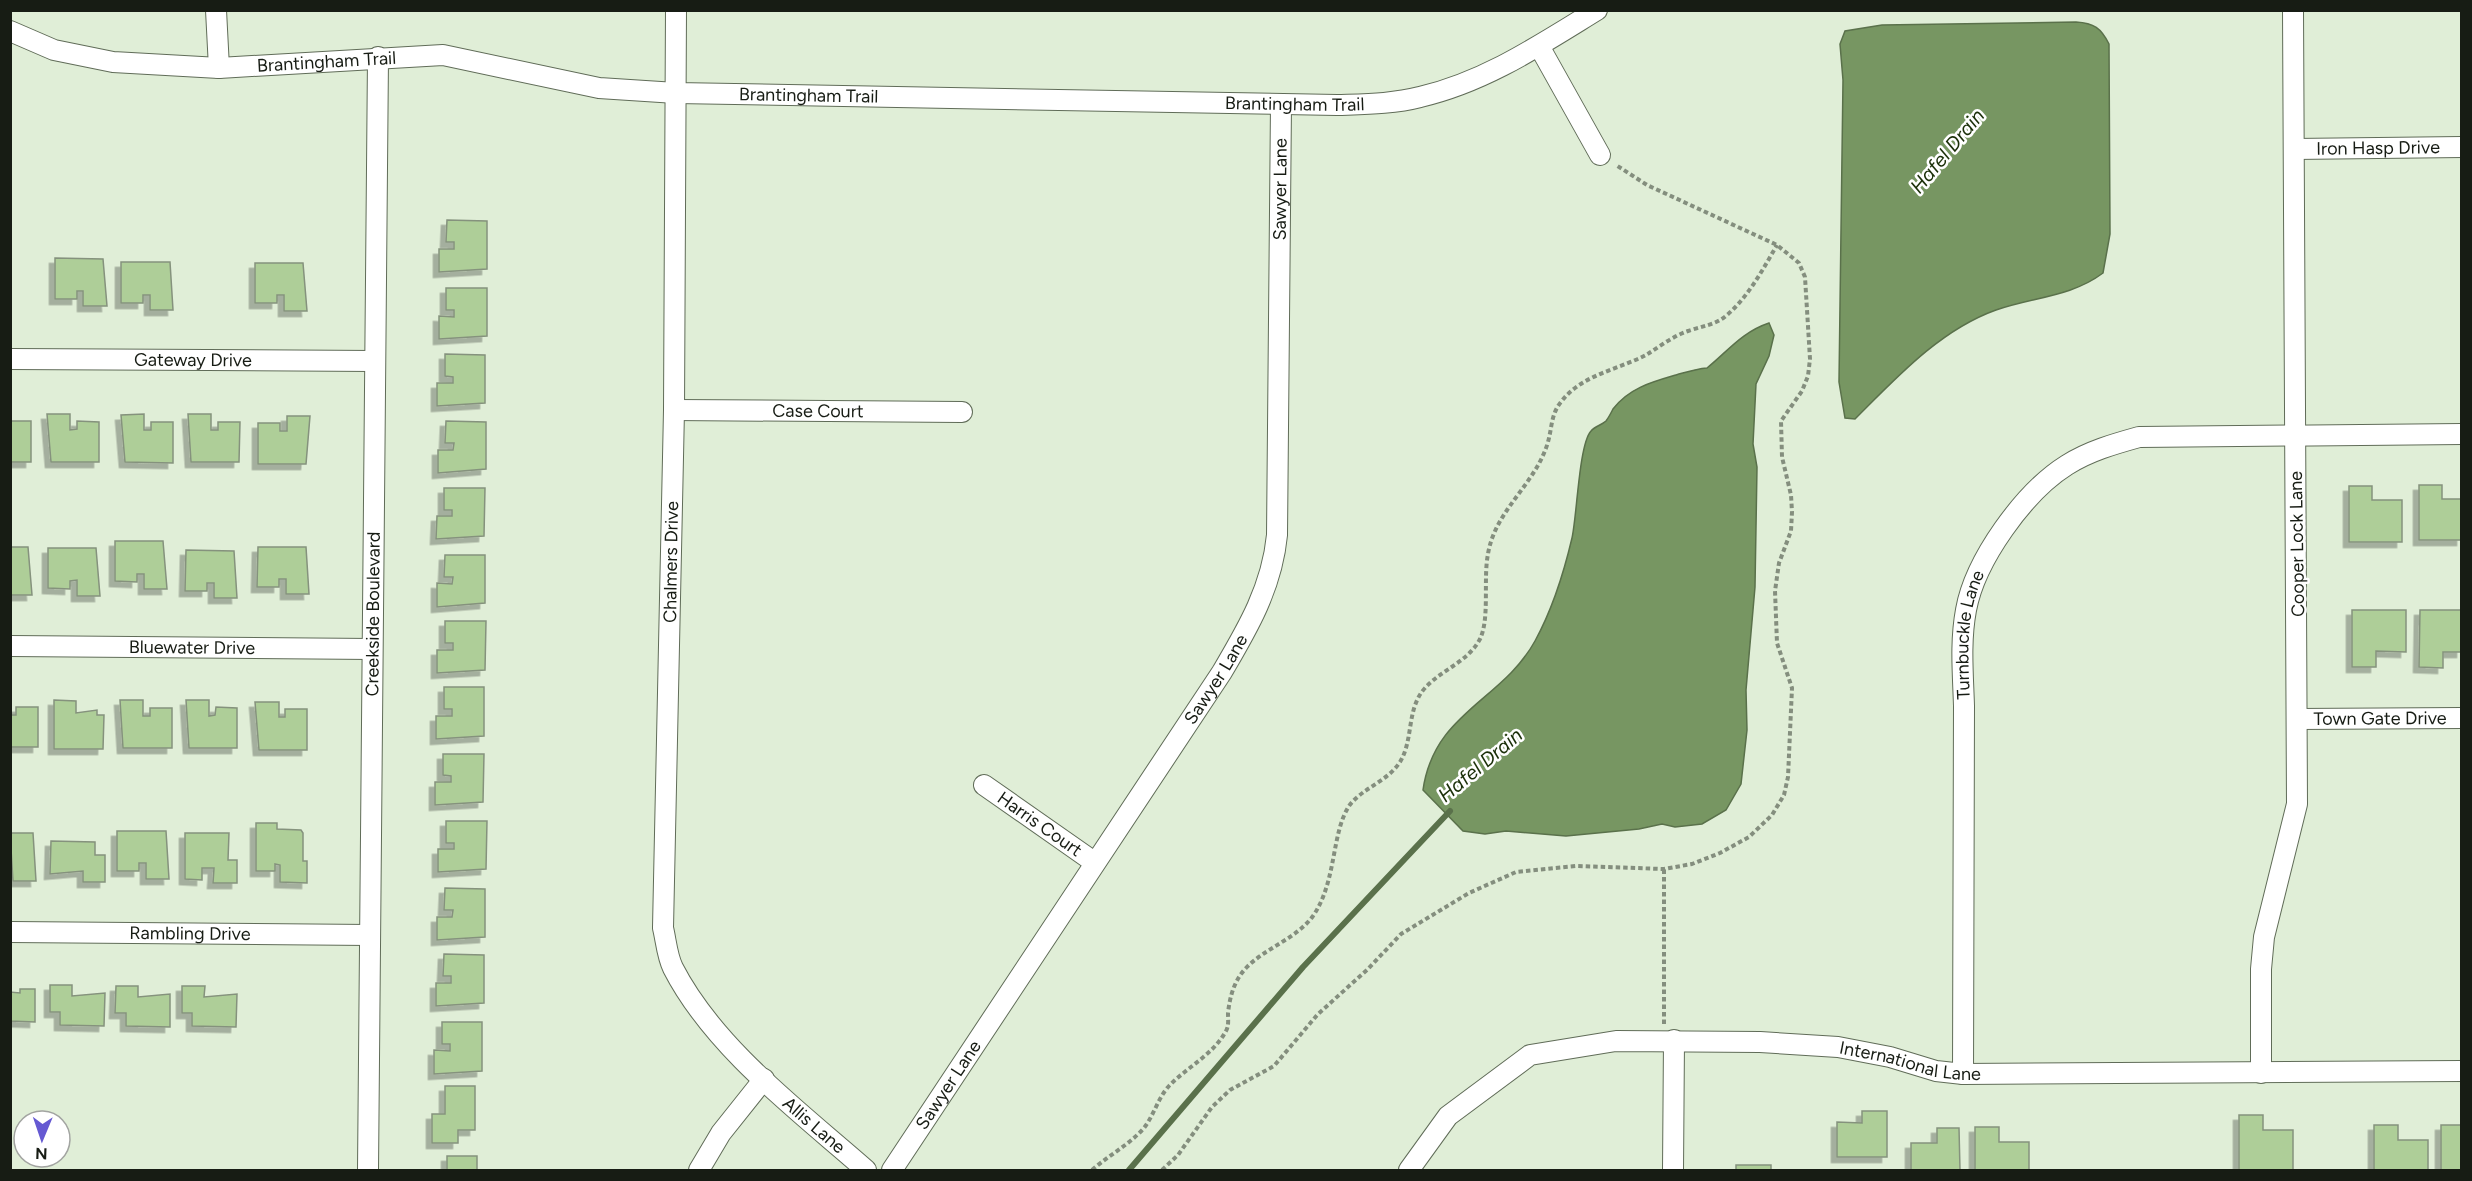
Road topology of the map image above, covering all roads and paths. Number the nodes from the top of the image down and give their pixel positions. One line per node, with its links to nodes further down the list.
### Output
1 (216, 10): 8 (street)
2 (676, 10): 9 (street, Chalmers Drive)
3 (1597, 10): 6 (street, Brantingham Trail)
4 (2293, 10): 12 (street, Cooper Lock Lane)
5 (10, 31): 8 (street, Brantingham Trail)
6 (1539, 45): 10 (street, Brantingham Trail); 13 (street)
7 (378, 57): 8 (street, Brantingham Trail); 9 (street, Brantingham Trail); 16 (street, Creekside Boulevard)
8 (219, 68)
9 (676, 93): 10 (street, Brantingham Trail); 17 (street, Chalmers Drive)
10 (1281, 104): 26 (street, Sawyer Lane)
11 (2462, 147): 12 (street, Iron Hasp Drive)
12 (2295, 149): 20 (street, Cooper Lock Lane)
13 (1600, 155): 14 (path)
14 (1777, 245): 27 (path); 39 (path)
15 (10, 359): 16 (street, Gateway Drive)
16 (375, 361): 22 (street, Creekside Boulevard)
17 (674, 410): 18 (street, Case Court); 34 (street, Chalmers Drive)
18 (962, 412)
19 (2462, 434): 20 (street, Turnbuckle Lane)
20 (2296, 435): 24 (street, Cooper Lock Lane); 33 (street, Turnbuckle Lane)
21 (10, 646): 22 (street, Bluewater Drive)
22 (372, 649): 29 (street, Creekside Boulevard)
23 (2462, 718): 24 (street, Town Gate Drive)
24 (2298, 719): 32 (street, Cooper Lock Lane)
25 (984, 785): 26 (street, Harris Court)
26 (1094, 862): 38 (street, Sawyer Lane)
27 (1664, 869): 30 (path); 40 (path)
28 (10, 932): 29 (street, Rambling Drive)
29 (370, 935): 35 (street, Creekside Boulevard)
30 (1669, 1040): 33 (street, International Lane); 41 (street, International Lane); 42 (street)
31 (2462, 1071): 32 (street, International Lane)
32 (2261, 1073): 33 (street, International Lane)
33 (1963, 1074)
34 (764, 1079): 36 (street); 37 (street, Allis Lane)
35 (368, 1170)
36 (699, 1170)
37 (866, 1170)
38 (892, 1170)
39 (1092, 1170)
40 (1161, 1170)
41 (1410, 1170)
42 (1673, 1170)

